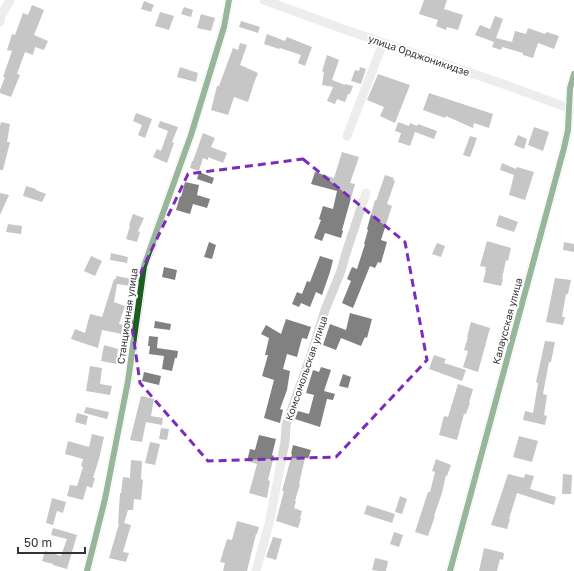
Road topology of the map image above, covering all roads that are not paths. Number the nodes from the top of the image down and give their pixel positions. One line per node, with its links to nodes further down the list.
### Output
1 (10, 0): 4 (street)
2 (229, 0): 10 (street, Станционная улица)
3 (264, 0): 5 (street, улица Орджоникидзе)
4 (0, 22)
5 (383, 43): 7 (street, улица Орджоникидзе); 8 (street)
6 (574, 74): 7 (street, Калаусская улица)
7 (572, 109): 12 (street, Калаусская улица)
8 (347, 136)
9 (366, 193): 11 (street, Комсомольская улица)
10 (87, 571)
11 (256, 571)
12 (450, 571)

